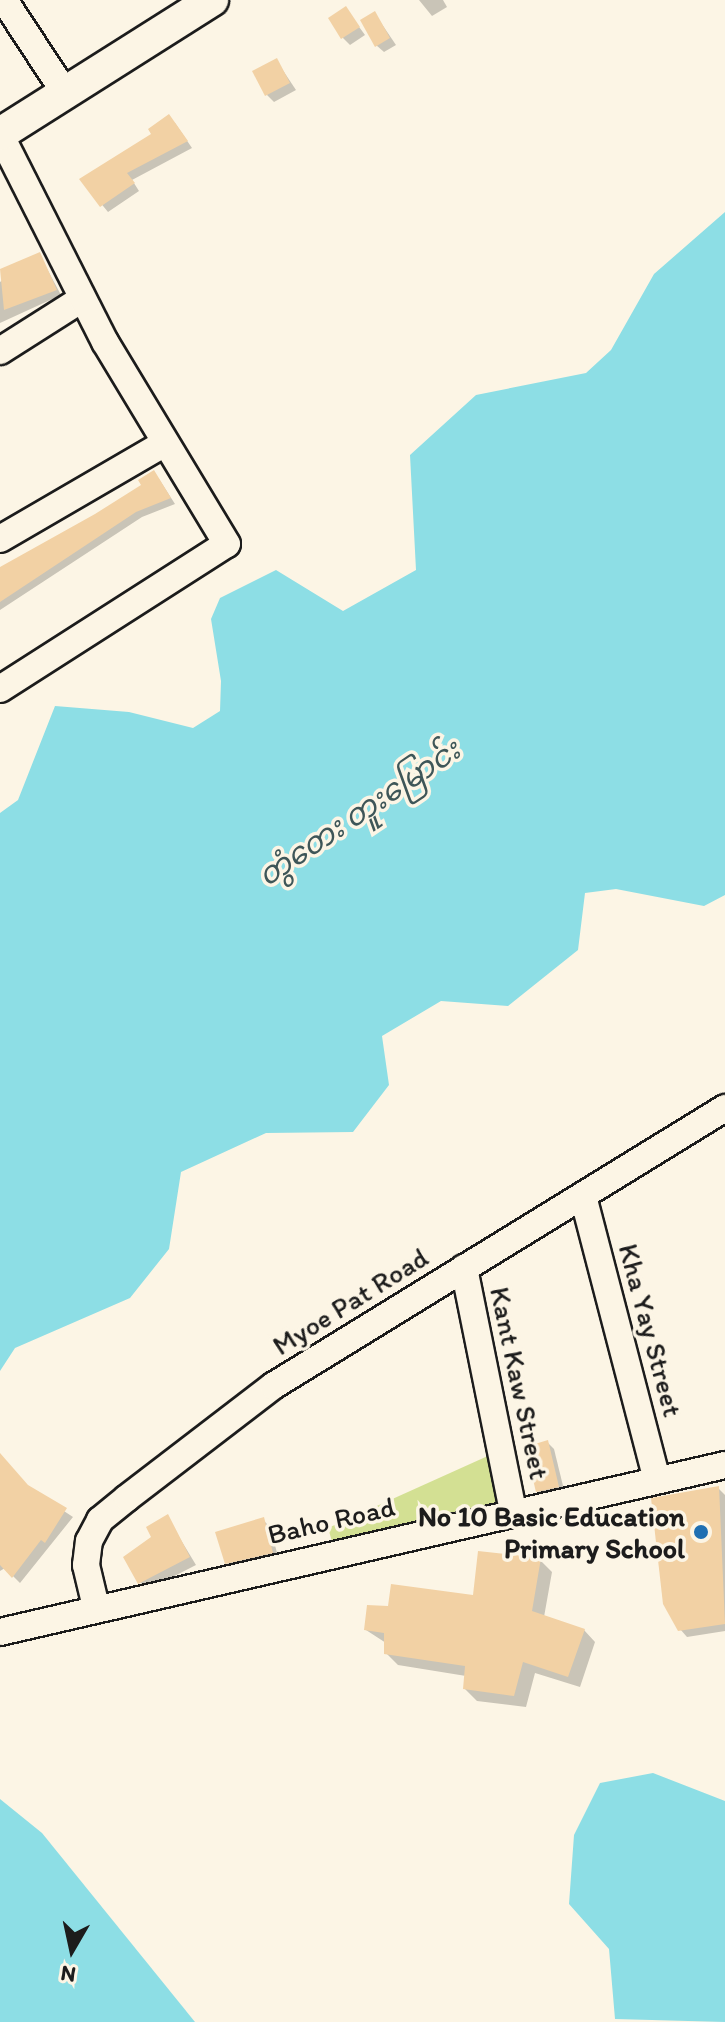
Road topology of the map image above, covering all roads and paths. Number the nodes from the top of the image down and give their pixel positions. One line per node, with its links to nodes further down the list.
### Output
1 (4, 0): 3 (street)
2 (212, 0): 3 (main road)
3 (65, 93): 4 (main road)
4 (0, 134): 5 (street)
5 (82, 299): 6 (street); 7 (street)
6 (0, 351)
7 (165, 443): 8 (street); 9 (street)
8 (0, 539)
9 (0, 689)
10 (723, 1117): 11 (street, Myoe Pat Road)
11 (583, 1196): 12 (street, Myoe Pat Road); 14 (street, Kha Yay Street)
12 (464, 1268): 15 (street, Kant Kaw Street); 16 (street, Myoe Pat Road)
13 (725, 1465): 14 (street, Baho Road)
14 (657, 1480): 15 (street, Baho Road)
15 (513, 1510): 16 (street, Baho Road)
16 (96, 1607): 17 (street, Baho Road)
17 (0, 1632)

